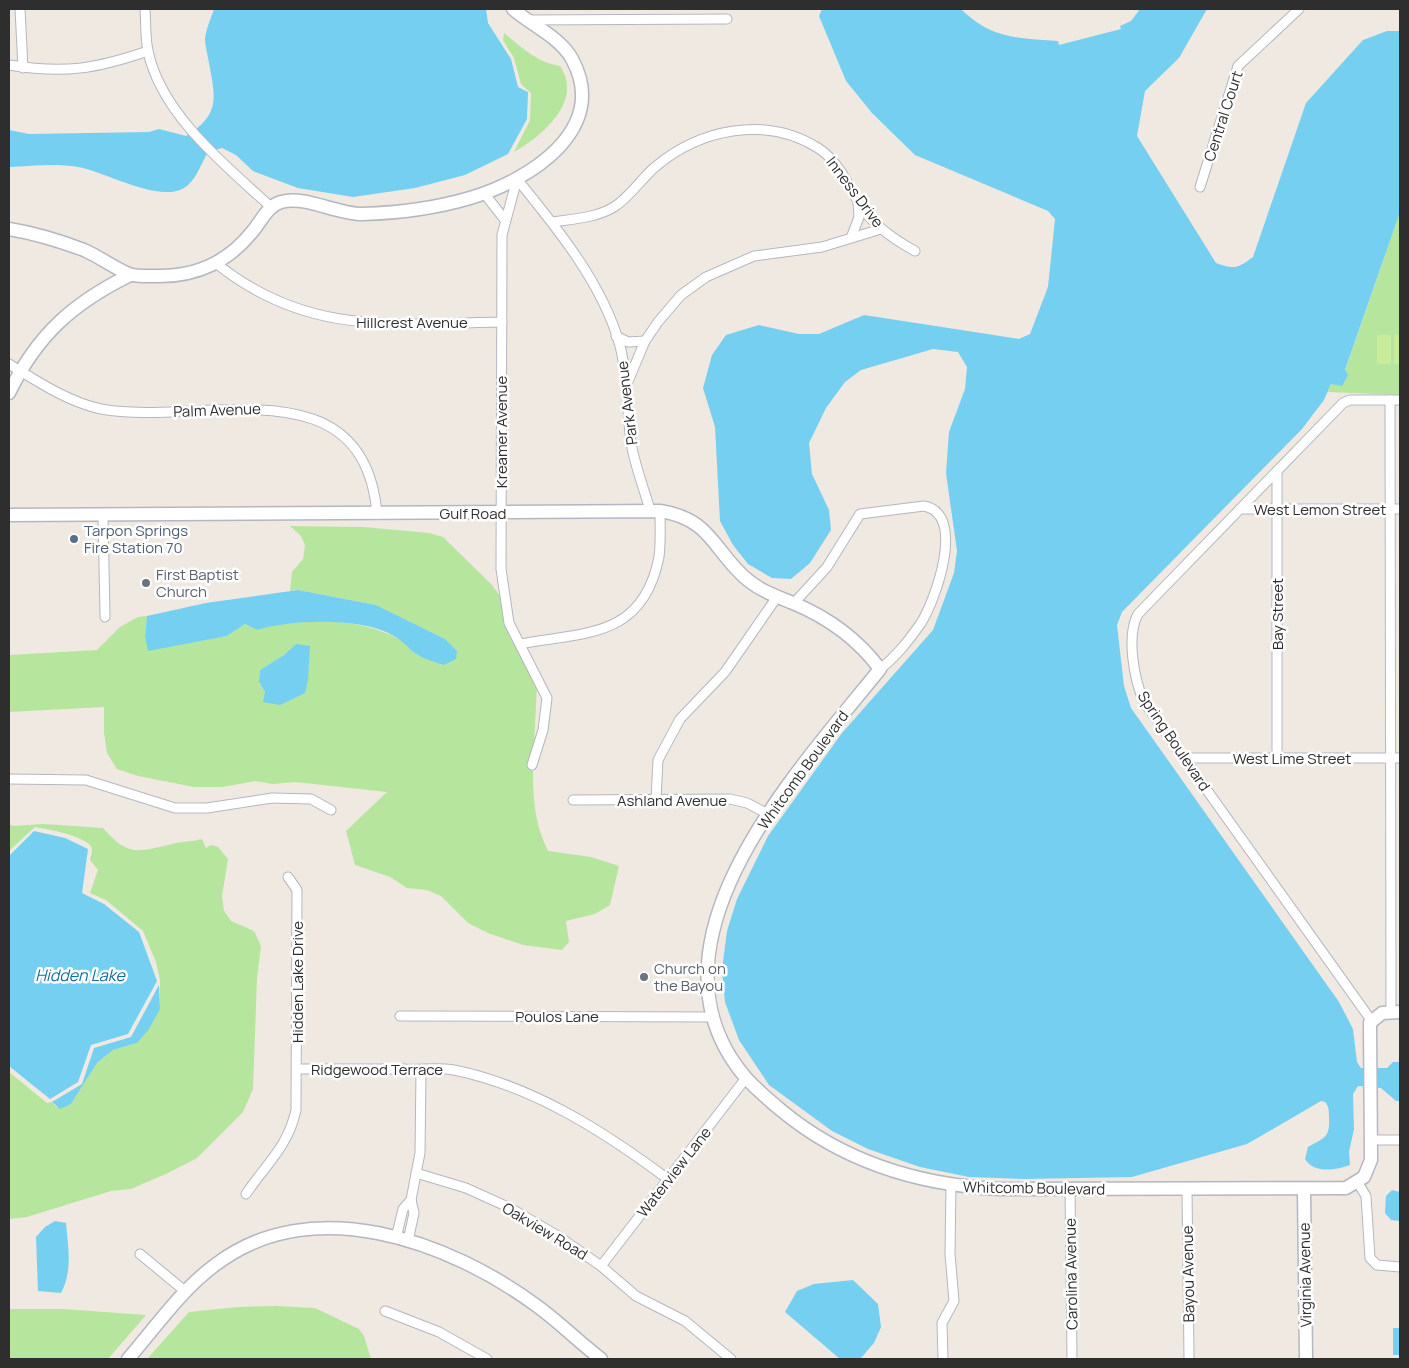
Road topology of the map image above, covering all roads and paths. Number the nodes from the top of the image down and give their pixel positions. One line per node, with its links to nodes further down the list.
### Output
1 (20, 9): 9 (street)
2 (145, 9): 7 (street)
3 (513, 9): 5 (street)
4 (1298, 9): 11 (street, Central Court)
5 (526, 20): 6 (street); 10 (street)
6 (727, 20)
7 (148, 51): 9 (street); 14 (street)
8 (9, 65): 9 (street)
9 (23, 68)
10 (517, 179): 12 (street); 15 (street, Kreamer Avenue); 16 (street, Park Avenue)
11 (1200, 187)
12 (484, 193): 14 (street); 15 (street)
13 (858, 202): 16 (street, Inness Drive); 18 (street, Inness Drive); 19 (street)
14 (271, 207): 21 (street)
15 (505, 220): 23 (street, Kreamer Avenue)
16 (552, 222): 24 (street, Park Avenue)
17 (9, 229): 22 (street)
18 (882, 229): 19 (street); 20 (street, Inness Drive)
19 (851, 238): 25 (street)
20 (915, 251)
21 (217, 264): 22 (street); 23 (street, Hillcrest Avenue)
22 (130, 275): 26 (street)
23 (502, 322): 37 (street, Kreamer Avenue)
24 (616, 336): 25 (street); 27 (street, Park Avenue)
25 (645, 341): 27 (street)
26 (14, 367): 28 (street); 38 (street, Palm Avenue)
27 (627, 384): 36 (street, Park Avenue)
28 (9, 393)
29 (1390, 400): 30 (street, Spring Boulevard); 31 (street, Spring Boulevard); 34 (street)
30 (1400, 400)
31 (1277, 470): 32 (street, Spring Boulevard); 33 (street, Bay Street)
32 (1240, 509): 33 (street, West Lemon Street); 47 (street, Spring Boulevard)
33 (1277, 509): 34 (street, West Lemon Street); 46 (street, Bay Street)
34 (1389, 509): 35 (street, West Lemon Street); 48 (street)
35 (1400, 509)
36 (655, 510): 37 (street, Gulf Road); 41 (street, Gulf Road); 44 (street, Park Avenue)
37 (500, 513): 38 (street, Gulf Road); 44 (street, Kreamer Avenue)
38 (377, 514): 40 (street, Gulf Road)
39 (9, 515): 40 (street, Gulf Road)
40 (103, 515): 43 (street)
41 (777, 598): 42 (street, Gulf Road); 52 (street)
42 (794, 604): 45 (street, Gulf Road); 45 (street, Whitcomb Boulevard)
43 (105, 617)
44 (520, 644): 50 (street, Kreamer Avenue)
45 (880, 669): 55 (street, Whitcomb Boulevard)
46 (1277, 757): 47 (street, West Lime Street); 48 (street, West Lime Street)
47 (1184, 758): 60 (street, Spring Boulevard)
48 (1390, 758): 49 (street, West Lime Street); 57 (street)
49 (1400, 758)
50 (532, 765)
51 (9, 779): 54 (street)
52 (656, 799): 53 (street, Ashland Avenue); 55 (street, Ashland Avenue)
53 (573, 800)
54 (331, 810)
55 (768, 814): 59 (street, Whitcomb Boulevard)
56 (288, 878): 61 (street, Hidden Lake Drive)
57 (1395, 1012): 60 (street)
58 (400, 1016): 59 (street, Poulos Lane)
59 (714, 1017): 63 (street, Whitcomb Boulevard)
60 (1371, 1020): 64 (street)
61 (298, 1069): 62 (street, Ridgewood Terrace); 73 (street, Hidden Lake Drive)
62 (421, 1070): 66 (street); 67 (street, Ridgewood Terrace)
63 (746, 1078): 67 (street, Waterview Lane); 69 (street, Whitcomb Boulevard)
64 (1371, 1140): 65 (street); 68 (street)
65 (1400, 1140)
66 (416, 1173): 74 (street); 76 (street, Oakview Road)
67 (669, 1180): 76 (street, Waterview Lane)
68 (1358, 1183): 72 (street, Whitcomb Boulevard); 77 (street)
69 (951, 1185): 71 (street, Whitcomb Boulevard); 84 (street)
70 (1187, 1189): 71 (street, Whitcomb Boulevard); 72 (street, Whitcomb Boulevard); 86 (street, Bayou Avenue)
71 (1070, 1190): 85 (street, Carolina Avenue)
72 (1304, 1190): 87 (street, Virginia Avenue)
73 (246, 1194)
74 (402, 1239): 78 (street); 82 (street)
75 (140, 1254): 78 (street)
76 (600, 1266): 83 (street, Oakview Road)
77 (1400, 1267)
78 (186, 1292): 80 (street)
79 (385, 1311): 81 (street)
80 (128, 1359)
81 (487, 1359)
82 (601, 1359)
83 (731, 1359)
84 (943, 1359)
85 (1072, 1359)
86 (1189, 1359)
87 (1306, 1359)

